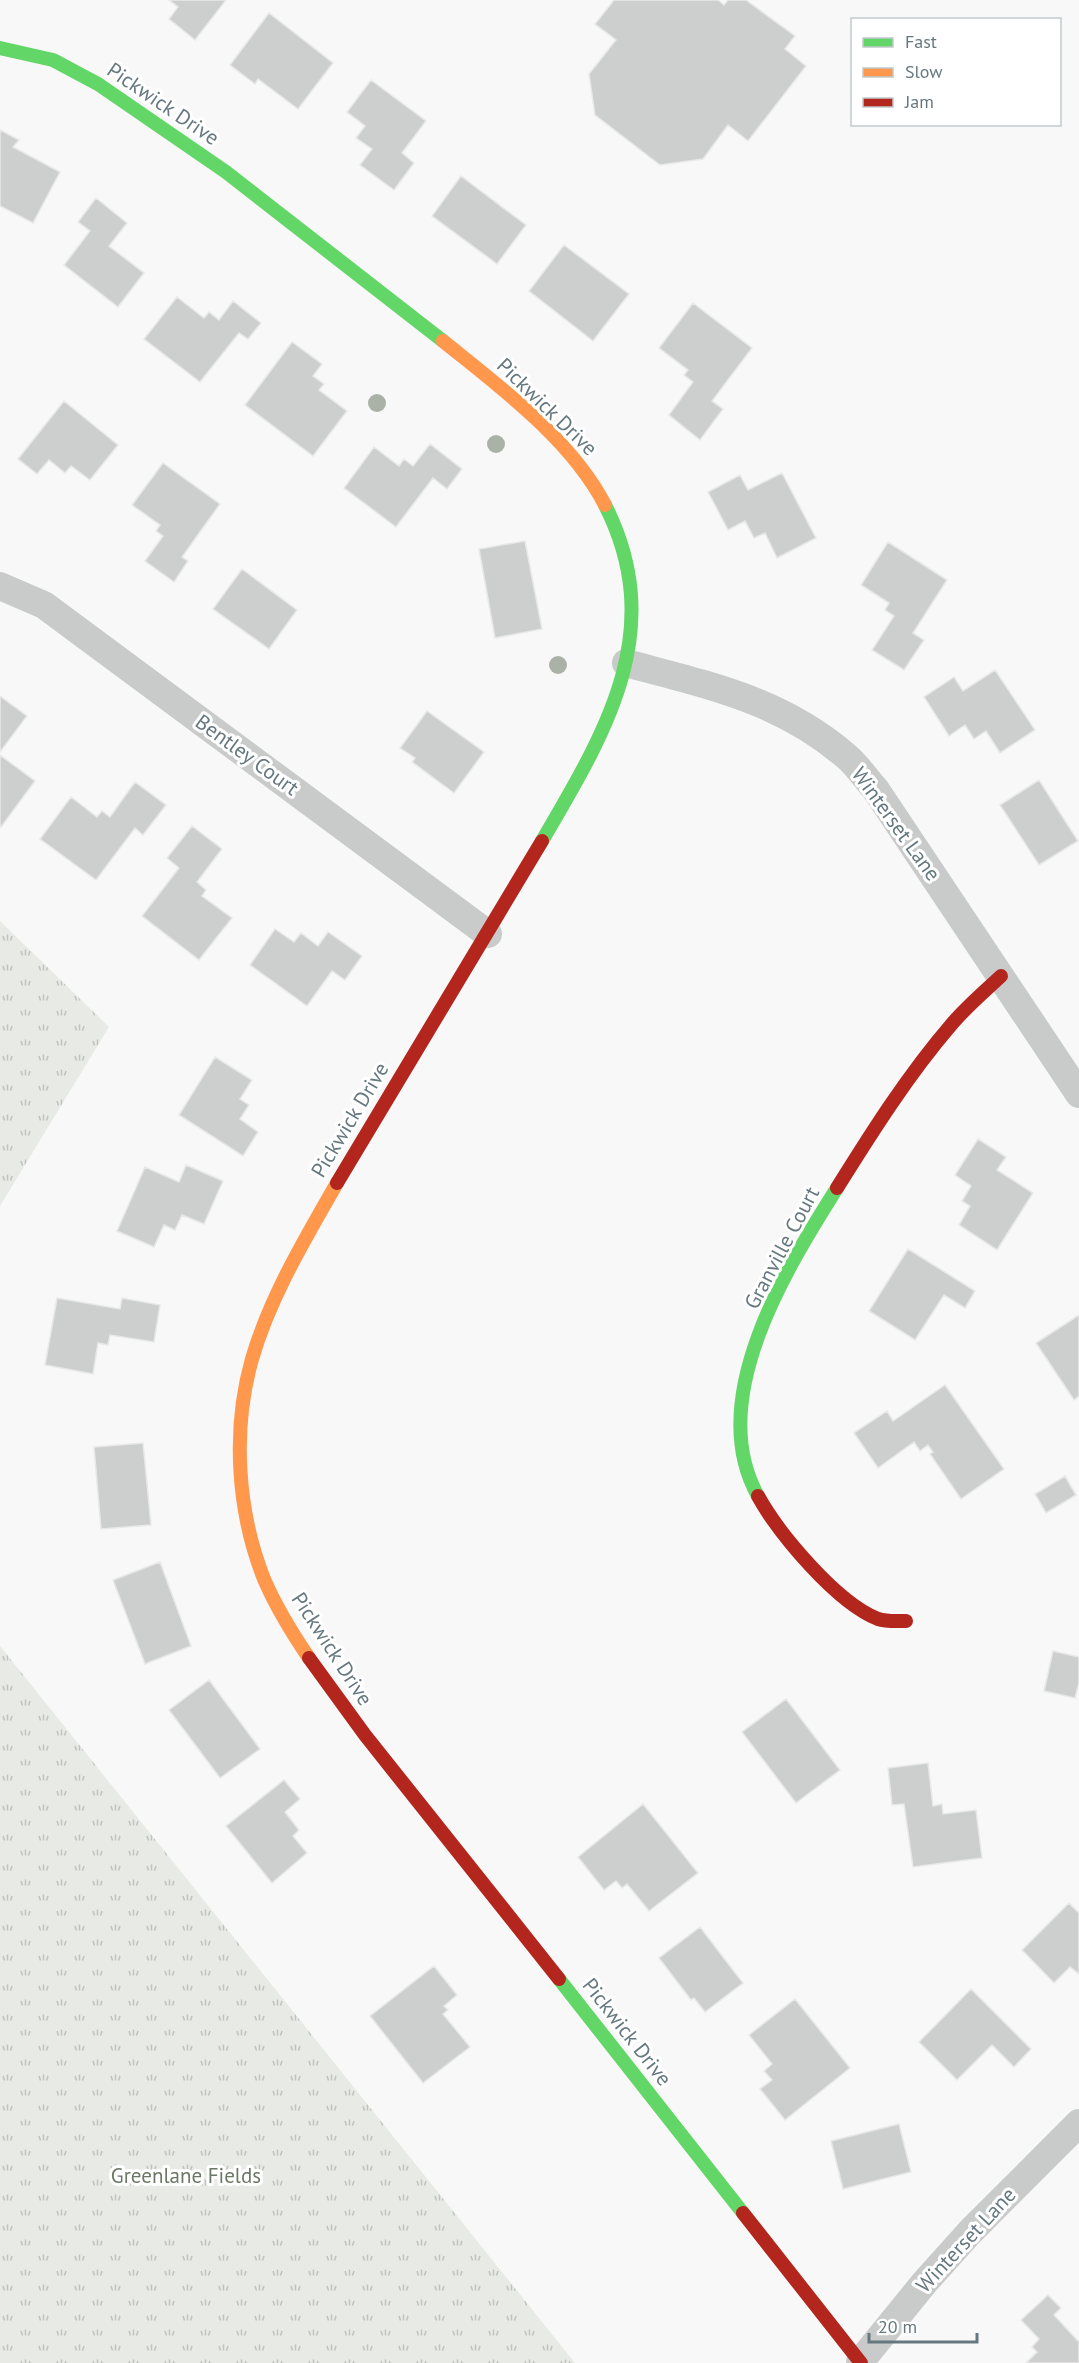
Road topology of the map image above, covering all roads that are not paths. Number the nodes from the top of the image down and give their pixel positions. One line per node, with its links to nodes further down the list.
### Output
1 (0, 48): 3 (street, Pickwick Drive)
2 (0, 586): 4 (street, Bentley Court)
3 (626, 663): 4 (street, Pickwick Drive); 5 (street, Winterset Lane)
4 (488, 934): 9 (street, Pickwick Drive)
5 (1000, 976): 6 (street, Winterset Lane); 7 (street, Granville Court)
6 (1079, 1094)
7 (906, 1622)
8 (1079, 2123): 9 (street, Winterset Lane)
9 (860, 2362)

